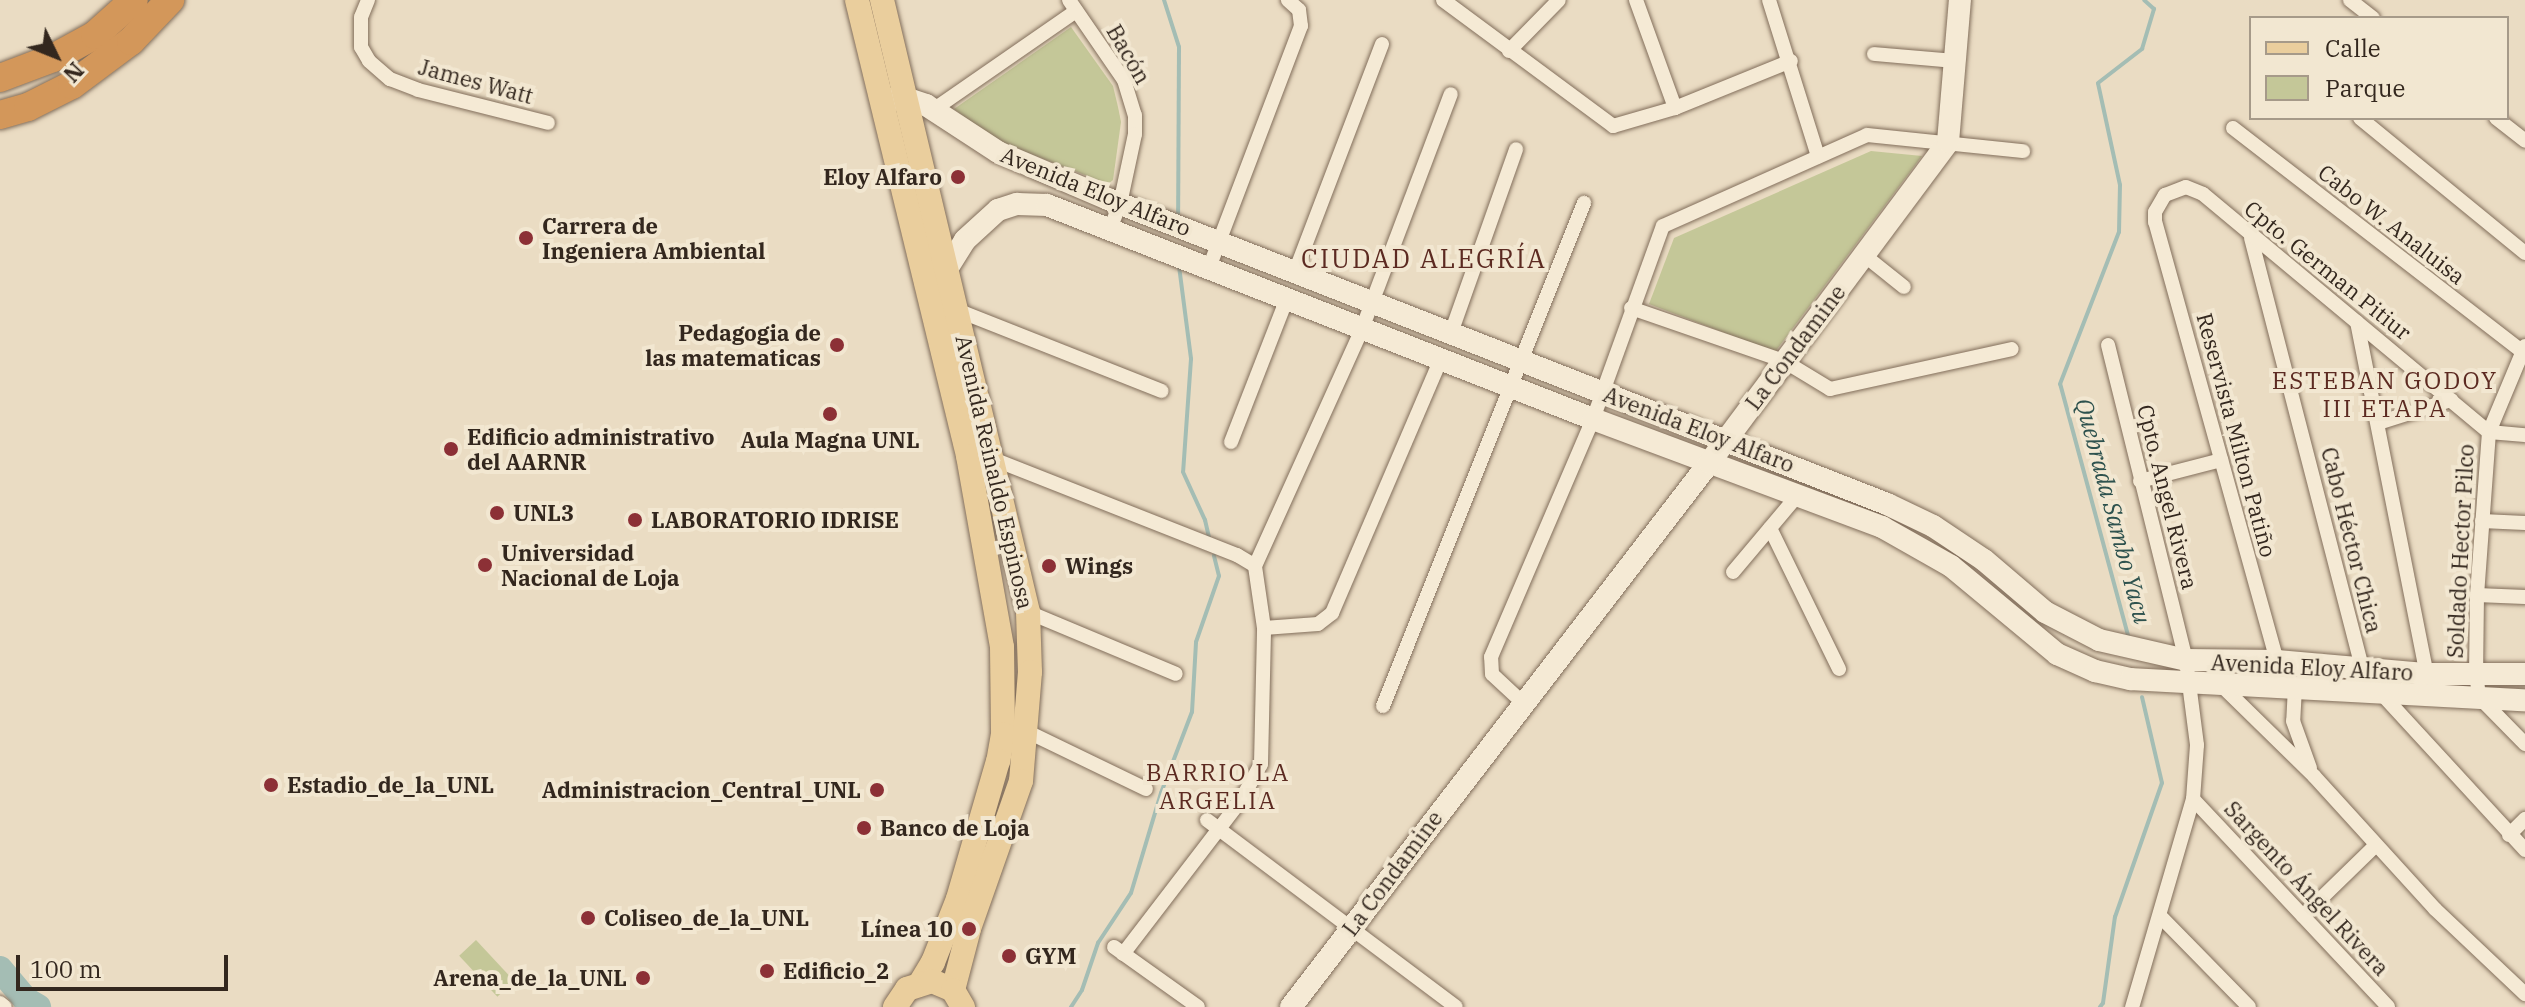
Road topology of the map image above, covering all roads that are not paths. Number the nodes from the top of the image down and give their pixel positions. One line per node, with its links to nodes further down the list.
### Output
1 (134, 0): 20 (highway)
2 (170, 0): 26 (highway)
3 (368, 0): 29 (street, James Watt)
4 (857, 0): 22 (main road, Avenida Reinaldo Espinosa)
5 (882, 0): 23 (main road, Avenida Reinaldo Espinosa)
6 (1288, 0): 41 (street)
7 (1443, 0): 16 (street)
8 (1559, 0): 16 (street)
9 (1636, 0): 24 (street)
10 (1769, 0): 18 (street)
11 (1960, 0): 19 (street)
12 (2350, 0): 14 (street)
13 (1073, 5): 25 (street); 37 (street, Bacón)
14 (2370, 16)
15 (1382, 44): 46 (street)
16 (1509, 51): 24 (street)
17 (1874, 54): 19 (street)
18 (1791, 61): 24 (street); 35 (street)
19 (1954, 61): 32 (street)
20 (0, 78)
21 (1451, 94): 49 (street)
22 (881, 99): 23 (street, Avenida Eloy Alfaro); 71 (main road, Avenida Reinaldo Espinosa)
23 (908, 99): 25 (street, Avenida Eloy Alfaro); 45 (main road, Avenida Reinaldo Espinosa)
24 (1675, 108)
25 (933, 110): 37 (street, Avenida Eloy Alfaro)
26 (0, 115)
27 (2362, 120): 42 (street)
28 (2499, 120): 31 (street)
29 (548, 123)
30 (2233, 128): 57 (street, Cabo W. Analuisa)
31 (2525, 141)
32 (1948, 142): 34 (street); 35 (street); 43 (street, La Condamine)
33 (1516, 149): 54 (street)
34 (2023, 151)
35 (1818, 156): 50 (street)
36 (1584, 203): 59 (street)
37 (1120, 204): 39 (street, Bacón); 41 (street, Avenida Eloy Alfaro)
38 (2155, 222): 40 (street, Cpto. German Pitiur); 73 (street, Reservista Milton Patiño)
39 (1110, 229): 44 (street, Avenida Eloy Alfaro); 45 (street, Avenida Eloy Alfaro)
40 (2251, 237): 52 (street, Cpto. German Pitiur); 90 (street, Cabo Héctor Chica)
41 (1221, 242): 44 (street); 46 (street, Avenida Eloy Alfaro)
42 (2525, 253)
43 (1864, 255): 47 (street); 60 (street, La Condamine)
44 (1209, 268): 48 (street, Avenida Eloy Alfaro)
45 (947, 269): 51 (main road, Avenida Reinaldo Espinosa)
46 (1295, 272): 49 (street, Avenida Eloy Alfaro)
47 (1904, 287)
48 (1287, 298): 53 (street, Avenida Eloy Alfaro); 70 (street)
49 (1372, 301): 53 (street); 54 (street, Avenida Eloy Alfaro)
50 (1631, 308): 60 (street); 63 (street)
51 (957, 310): 62 (street); 72 (main road, Avenida Reinaldo Espinosa)
52 (2357, 322): 64 (street, Cpto. German Pitiur); 66 (street)
53 (1362, 329): 58 (street, Avenida Eloy Alfaro); 81 (street)
54 (1451, 333): 59 (street, Avenida Eloy Alfaro)
55 (2108, 345): 75 (street, Cpto. Angel Rivera)
56 (2012, 349): 60 (street)
57 (2524, 351): 67 (street, Soldado Hector Pilco)
58 (1441, 359): 61 (street, Avenida Eloy Alfaro); 87 (street)
59 (1523, 361): 61 (street); 63 (street, Avenida Eloy Alfaro)
60 (1784, 361): 69 (street, La Condamine)
61 (1513, 387): 65 (street, Avenida Eloy Alfaro); 103 (street)
62 (1162, 391)
63 (1603, 392): 65 (street); 69 (street, Avenida Eloy Alfaro)
64 (2451, 400): 66 (street); 67 (street, Cpto. German Pitiur)
65 (1593, 419): 74 (street, Avenida Eloy Alfaro); 102 (street)
66 (2378, 423): 94 (street)
67 (2489, 432): 68 (street); 77 (street, Soldado Hector Pilco)
68 (2525, 435)
69 (1725, 439): 74 (street, La Condamine); 80 (street, Avenida Eloy Alfaro)
70 (1231, 442)
71 (968, 456): 72 (street); 117 (main road, Avenida Reinaldo Espinosa)
72 (992, 458): 81 (street); 86 (main road, Avenida Reinaldo Espinosa)
73 (2221, 460): 75 (street); 89 (street, Reservista Milton Patiño)
74 (1709, 463): 76 (street, Avenida Eloy Alfaro); 102 (street, La Condamine)
75 (2140, 481): 88 (street, Cpto. Angel Rivera)
76 (1797, 496): 79 (street); 83 (street, Avenida Eloy Alfaro)
77 (2482, 521): 78 (street); 84 (street, Soldado Hector Pilco)
78 (2525, 523)
79 (1770, 528): 82 (street); 91 (street)
80 (1984, 560): 83 (street); 88 (street, Avenida Eloy Alfaro)
81 (1255, 566): 87 (street)
82 (1733, 572)
83 (1967, 579): 96 (street, Avenida Eloy Alfaro)
84 (2477, 595): 85 (street); 92 (street, Soldado Hector Pilco)
85 (2525, 597)
86 (1028, 612): 93 (street); 104 (main road, Avenida Reinaldo Espinosa)
87 (1264, 628): 110 (street)
88 (2186, 660): 89 (street, Avenida Eloy Alfaro); 96 (street, Cpto. Angel Rivera)
89 (2277, 661): 90 (street, Avenida Eloy Alfaro)
90 (2362, 667): 94 (street, Avenida Eloy Alfaro)
91 (1839, 669)
92 (2476, 672): 94 (street, Avenida Eloy Alfaro); 95 (street, Avenida Eloy Alfaro); 100 (street, Soldado Hector Pilco)
93 (1176, 674)
94 (2427, 674)
95 (2525, 674)
96 (2191, 683): 97 (street, Avenida Eloy Alfaro); 108 (street, Cpto. Angel Rivera)
97 (2220, 684): 98 (street, Avenida Eloy Alfaro); 106 (street)
98 (2295, 687): 99 (street, Avenida Eloy Alfaro); 106 (street)
99 (2379, 691): 100 (street, Avenida Eloy Alfaro); 111 (street)
100 (2479, 697): 101 (street, Avenida Eloy Alfaro); 105 (street)
101 (2525, 700)
102 (1522, 702): 116 (street, La Condamine)
103 (1383, 706)
104 (1028, 732): 107 (street); 119 (main road, Avenida Reinaldo Espinosa)
105 (2525, 744)
106 (2314, 776): 112 (street)
107 (1146, 789)
108 (2193, 799): 114 (street, Cpto. Angel Rivera); 115 (street, Sargento Ángel Rivera)
109 (2525, 819): 111 (street)
110 (1213, 824): 116 (street); 123 (street)
111 (2509, 835): 113 (street)
112 (2375, 846): 115 (street); 118 (street)
113 (2525, 850)
114 (2160, 916): 126 (street, Cpto. Angel Rivera); 127 (street)
115 (2303, 916): 128 (street, Sargento Ángel Rivera)
116 (1351, 927): 124 (street, La Condamine); 125 (street)
117 (921, 982): 119 (main road); 122 (main road, Avenida Reinaldo Espinosa)
118 (2525, 994)
119 (958, 999)
120 (0, 1003): 121 (street)
121 (5, 1007)
122 (895, 1007)
123 (1198, 1007)
124 (1291, 1007)
125 (1456, 1007)
126 (2132, 1007)
127 (2249, 1007)
128 (2388, 1007)

